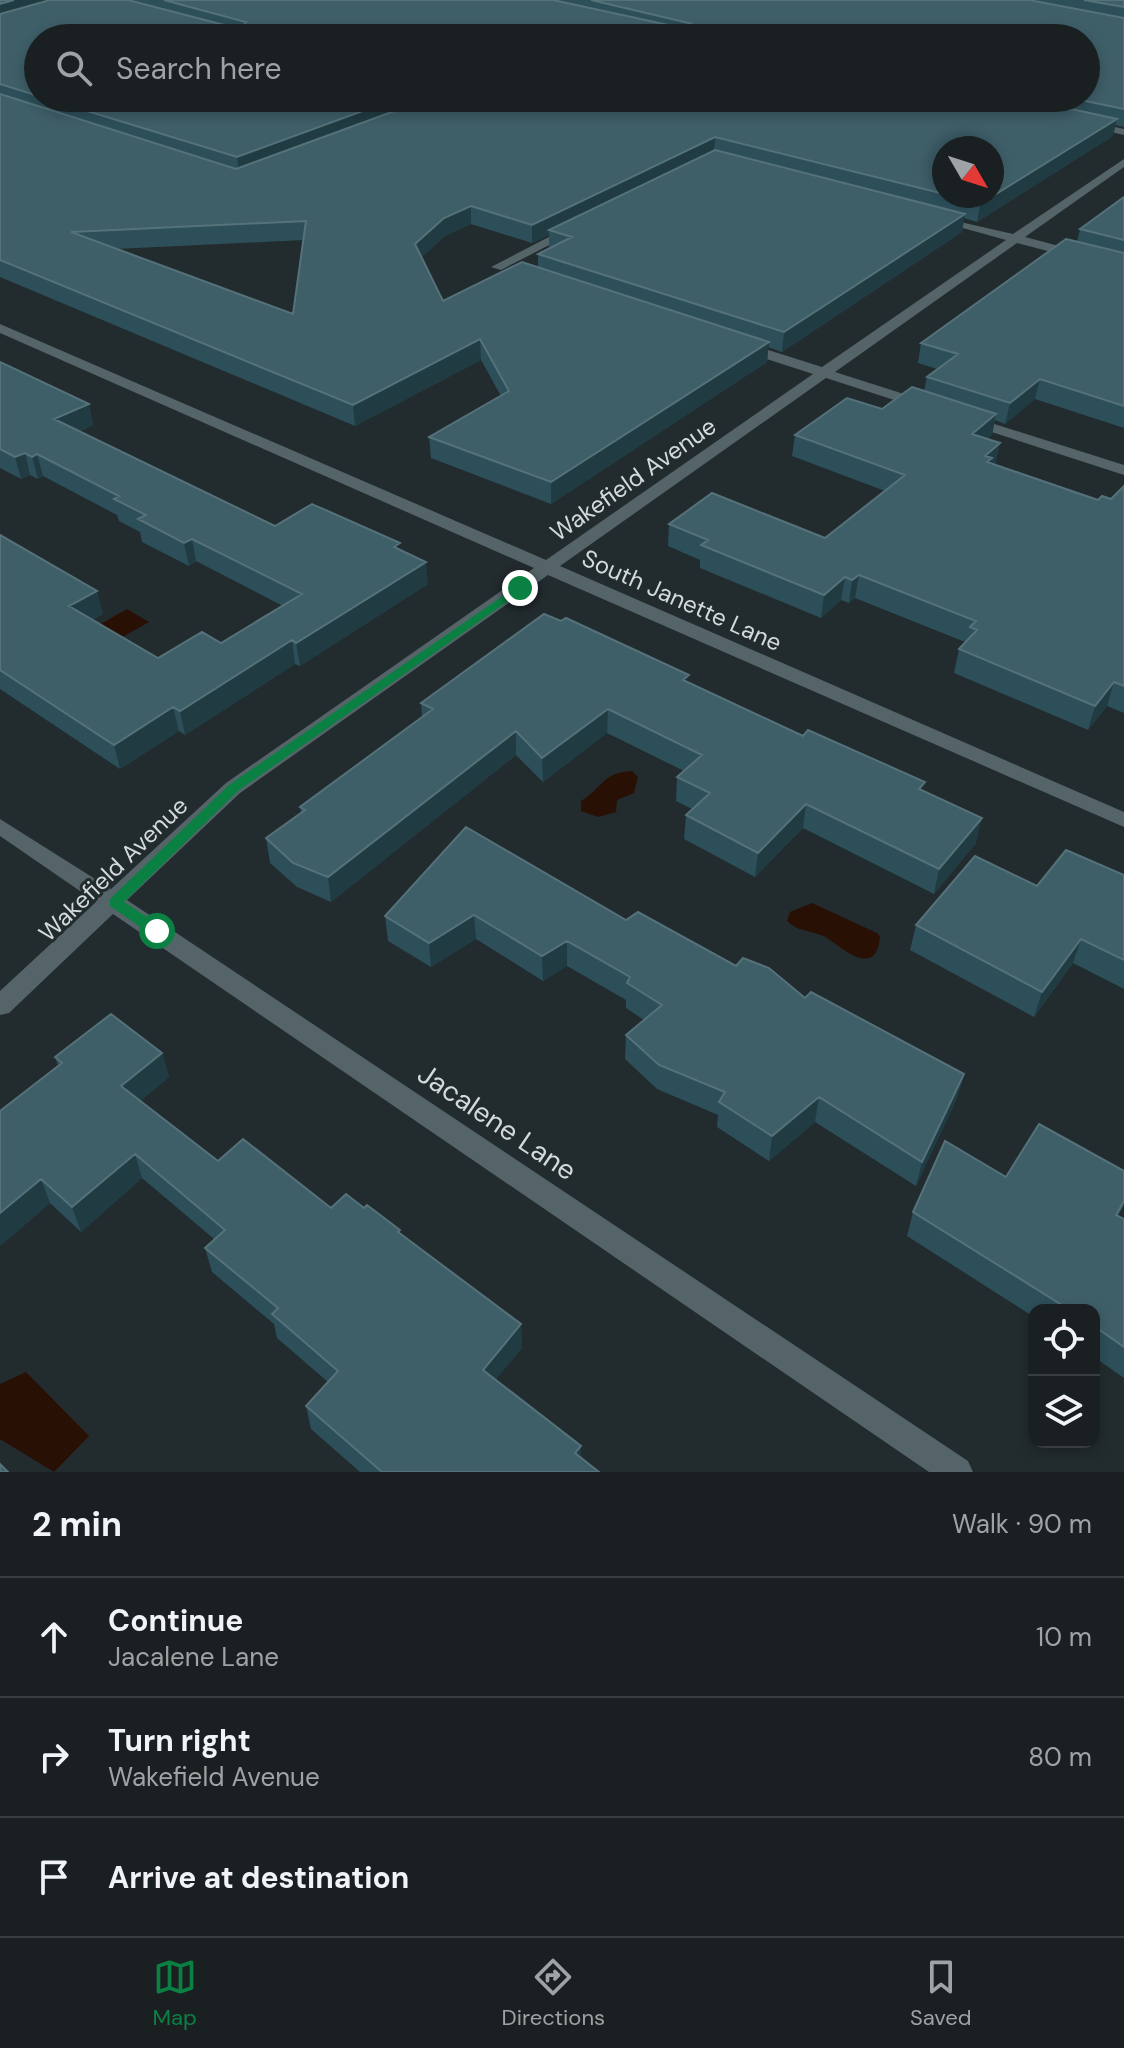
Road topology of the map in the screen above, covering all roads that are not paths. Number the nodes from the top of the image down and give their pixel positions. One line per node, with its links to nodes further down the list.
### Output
1 (1081, 123): 2 (street)
2 (1124, 132)
3 (1124, 162): 6 (street, Wakefield Avenue)
4 (923, 215): 6 (street)
5 (592, 220): 8 (street)
6 (1014, 238): 7 (street); 11 (street, Wakefield Avenue)
7 (1124, 267)
8 (505, 269)
9 (0, 328): 13 (street, South Janette Lane)
10 (730, 342): 11 (street)
11 (824, 373): 12 (street); 13 (street, Wakefield Avenue)
12 (1124, 470)
13 (549, 568): 14 (street, South Janette Lane); 16 (street, Wakefield Avenue)
14 (1124, 820)
15 (0, 826): 16 (street, Jacalene Lane)
16 (115, 903): 17 (street, Wakefield Avenue); 18 (street, Jacalene Lane)
17 (0, 1006)
18 (957, 1472)

